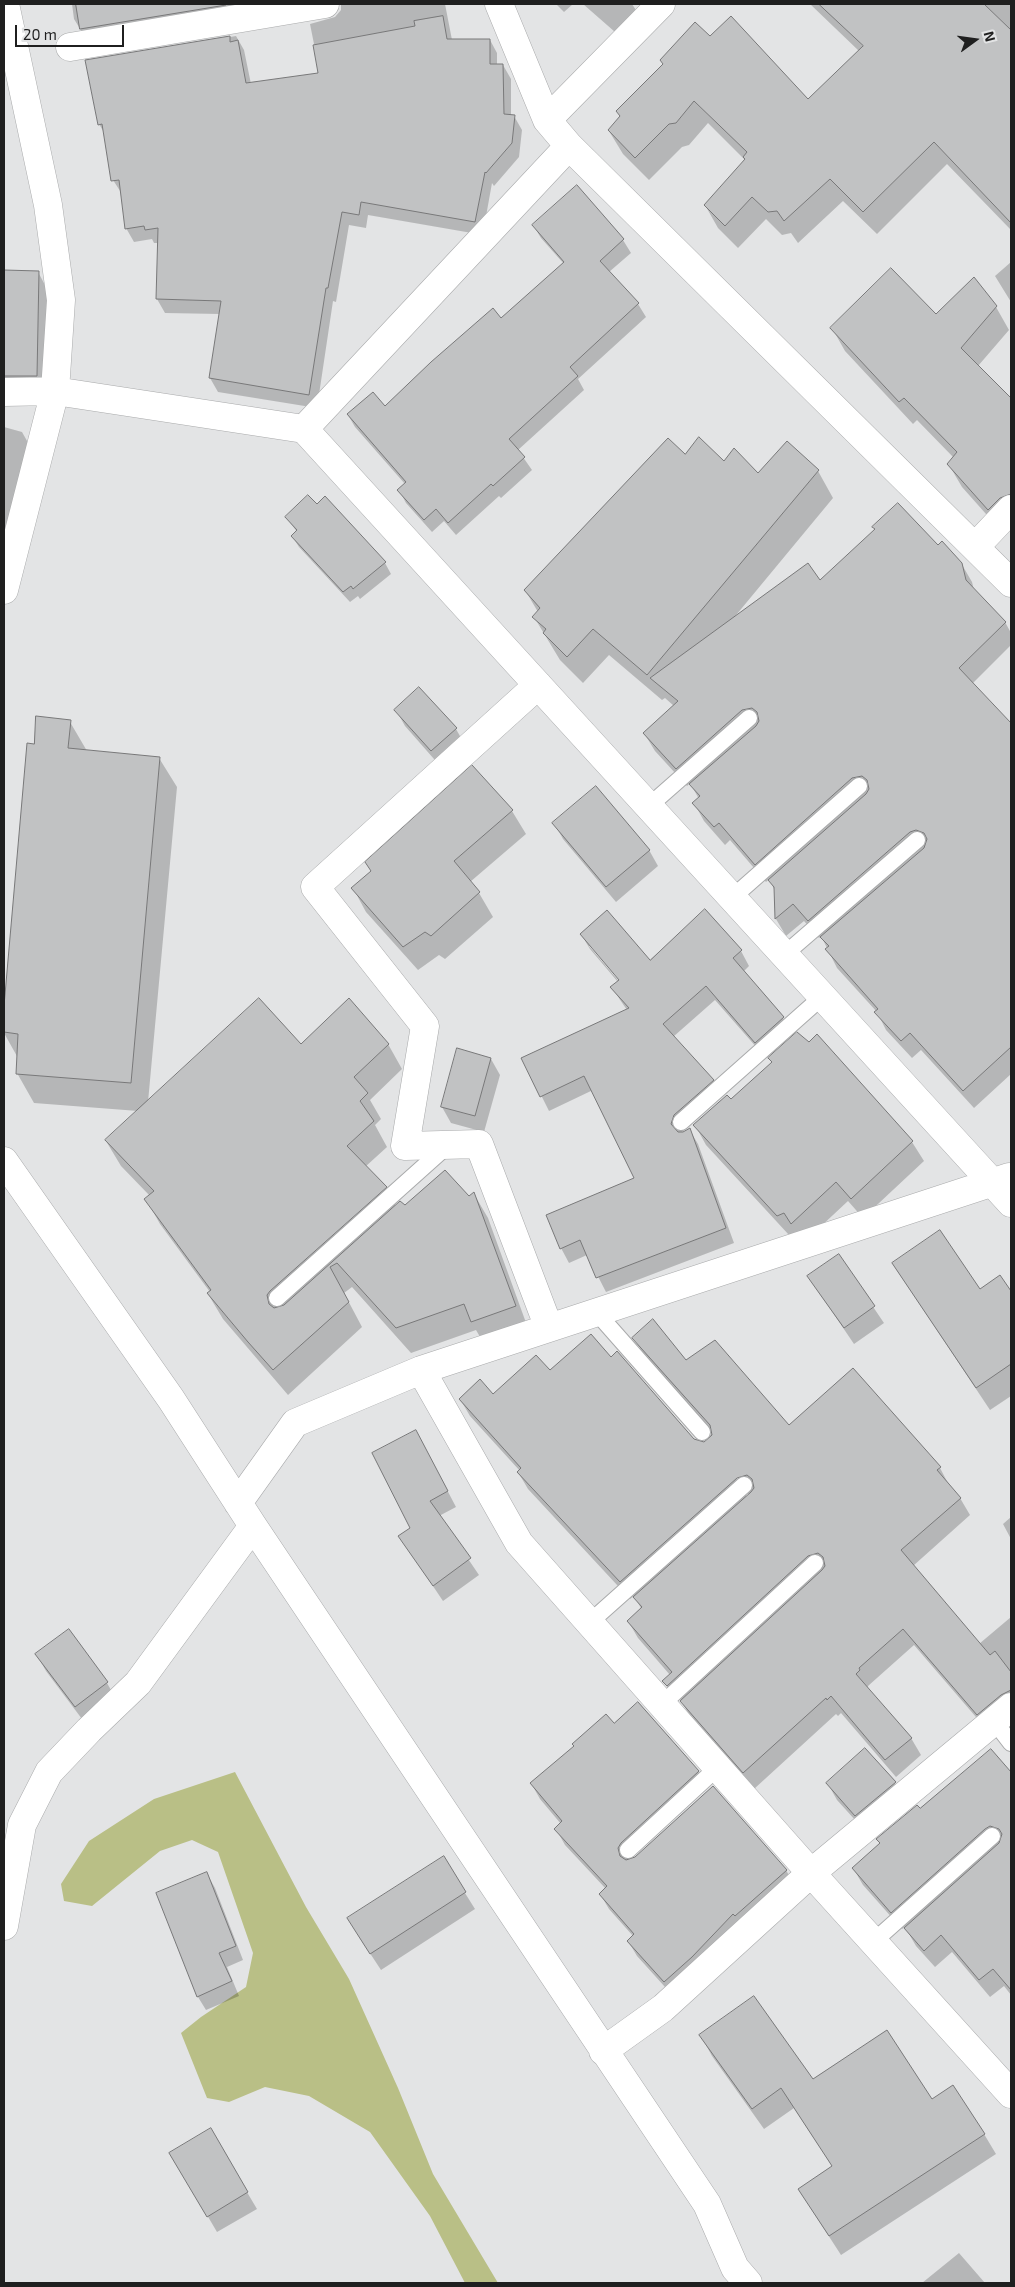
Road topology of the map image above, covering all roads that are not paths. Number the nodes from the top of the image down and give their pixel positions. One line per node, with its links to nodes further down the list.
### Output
1 (5, 4): 8 (street)
2 (325, 4): 5 (street)
3 (499, 4): 6 (street)
4 (661, 4): 6 (street)
5 (70, 47)
6 (547, 120): 7 (street)
7 (569, 146): 10 (street); 12 (street)
8 (55, 390): 9 (street); 10 (street); 14 (street)
9 (4, 392)
10 (304, 429): 15 (street)
11 (1011, 509): 12 (street)
12 (975, 547): 13 (street)
13 (1011, 584)
14 (4, 590)
15 (538, 685): 18 (street); 24 (street)
16 (749, 718): 18 (lane)
17 (859, 786): 20 (lane)
18 (649, 806): 20 (street)
19 (917, 840): 21 (lane)
20 (733, 897): 21 (street)
21 (784, 954): 22 (street)
22 (823, 996): 23 (lane); 26 (street)
23 (681, 1122)
24 (448, 1145): 28 (lane); 30 (street)
25 (4, 1161): 34 (street)
26 (1002, 1179): 27 (street); 29 (street)
27 (1011, 1203)
28 (277, 1298)
29 (597, 1313): 30 (street); 32 (lane)
30 (549, 1328): 31 (street)
31 (421, 1370): 34 (street); 37 (street)
32 (702, 1432)
33 (744, 1485): 37 (lane)
34 (238, 1503): 35 (street)
35 (252, 1526): 45 (street); 47 (street)
36 (815, 1563): 38 (lane)
37 (589, 1623): 38 (street)
38 (661, 1705): 41 (street)
39 (1003, 1714): 40 (lane); 44 (street)
40 (1011, 1743)
41 (717, 1768): 43 (lane); 44 (street)
42 (992, 1836): 46 (lane)
43 (628, 1850)
44 (810, 1873): 46 (street); 47 (street)
45 (4, 1926)
46 (873, 1942): 48 (street)
47 (603, 2051): 49 (street)
48 (1011, 2094)
49 (748, 2283)

